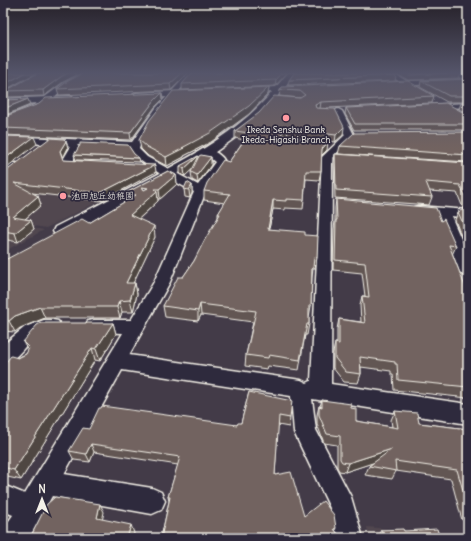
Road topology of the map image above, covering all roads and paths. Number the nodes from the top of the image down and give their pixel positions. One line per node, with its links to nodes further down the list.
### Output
1 (169, 98): 16 (street)
2 (274, 98): 18 (street)
3 (433, 98): 8 (street)
4 (76, 99): 5 (street)
5 (46, 100): 6 (street); 12 (street)
6 (3, 102)
7 (468, 105): 8 (street)
8 (446, 106): 9 (street); 11 (street)
9 (423, 107)
10 (338, 111): 25 (street)
11 (457, 112)
12 (3, 120)
13 (3, 139): 14 (street)
14 (49, 142): 15 (street); 17 (street)
15 (70, 143): 16 (street); 20 (street)
16 (135, 145): 22 (street)
17 (36, 152)
18 (207, 152): 22 (street); 24 (street)
19 (3, 166): 23 (street)
20 (97, 166)
21 (134, 167): 22 (street)
22 (164, 170): 24 (street); 30 (street)
23 (3, 177)
24 (200, 191): 32 (street)
25 (326, 202): 26 (street); 35 (street)
26 (341, 203)
27 (404, 208): 28 (street)
28 (443, 212): 29 (street); 31 (street)
29 (468, 214)
30 (51, 236)
31 (468, 272)
32 (135, 327): 33 (street); 34 (street)
33 (10, 357)
34 (116, 360): 35 (street); 37 (street)
35 (311, 390): 36 (street); 42 (street)
36 (468, 414)
37 (45, 483): 39 (street); 40 (street)
38 (3, 498): 40 (street)
39 (152, 501)
40 (30, 508): 41 (street)
41 (14, 538)
42 (349, 538)

